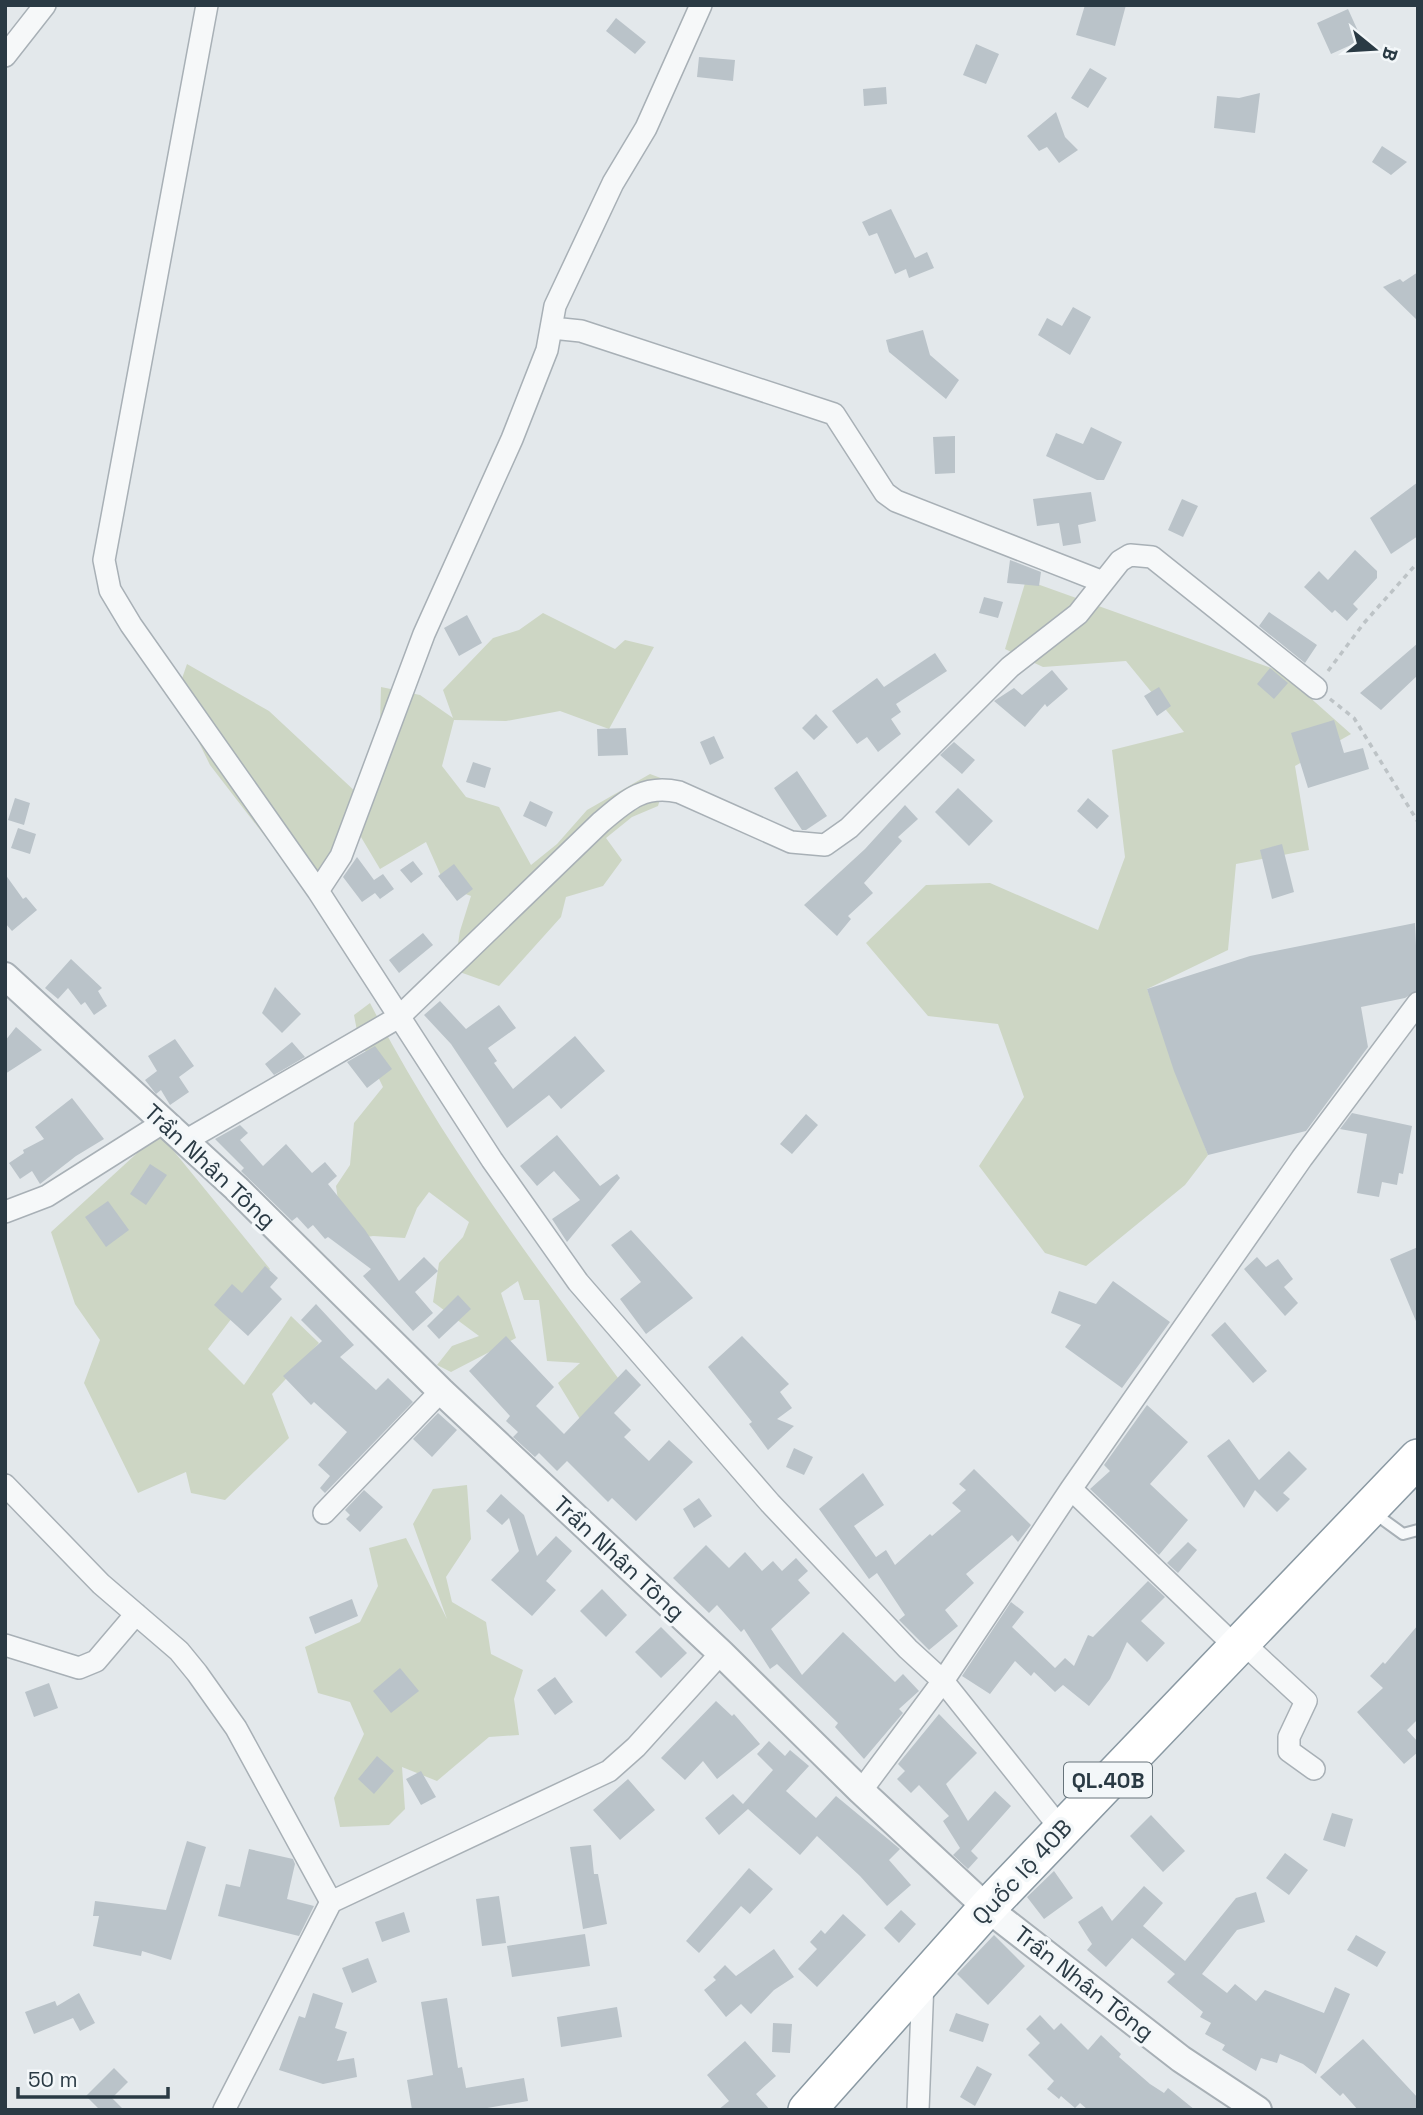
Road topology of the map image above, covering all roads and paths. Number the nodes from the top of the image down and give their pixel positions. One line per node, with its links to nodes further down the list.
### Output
1 (45, 5): 4 (street)
2 (207, 5): 10 (street)
3 (701, 5): 5 (street)
4 (5, 56)
5 (552, 328): 7 (street); 10 (street)
6 (1418, 562): 8 (path)
7 (1103, 582): 8 (street); 13 (street)
8 (1316, 688): 9 (path)
9 (1418, 822)
10 (318, 891): 13 (street)
11 (5, 976): 14 (street, Trần Nhân Tông)
12 (1418, 1003): 20 (street)
13 (399, 1017): 15 (street); 28 (street)
14 (164, 1122): 15 (street, Trần Nhân Tông); 16 (street)
15 (185, 1141): 17 (street, Trần Nhân Tông)
16 (5, 1212)
17 (441, 1391): 22 (street); 27 (street, Trần Nhân Tông)
18 (1418, 1458): 21 (highway, Quốc lộ 40B / QL.40B)
19 (5, 1485): 24 (street)
20 (1072, 1489): 25 (street); 28 (street)
21 (1369, 1509): 23 (lane); 25 (highway, Quốc lộ 40B / QL.40B)
22 (324, 1513)
23 (1418, 1530)
24 (136, 1614): 26 (street); 32 (street)
25 (1238, 1644): 29 (street); 31 (highway, Quốc lộ 40B / QL.40B)
26 (5, 1645)
27 (721, 1653): 30 (street, Trần Nhân Tông); 32 (street)
28 (943, 1681): 30 (street); 31 (street)
29 (1314, 1769)
30 (861, 1791): 33 (street, Trần Nhân Tông)
31 (1061, 1829): 33 (highway, Quốc lộ 40B / QL.40B)
32 (331, 1902): 35 (street)
33 (987, 1908): 34 (highway, Quốc lộ 40B / QL.40B); 38 (street, Trần Nhân Tông)
34 (923, 1981): 36 (highway, Quốc lộ 40B / QL.40B); 37 (street)
35 (224, 2110)
36 (807, 2110)
37 (918, 2110)
38 (1258, 2110)

